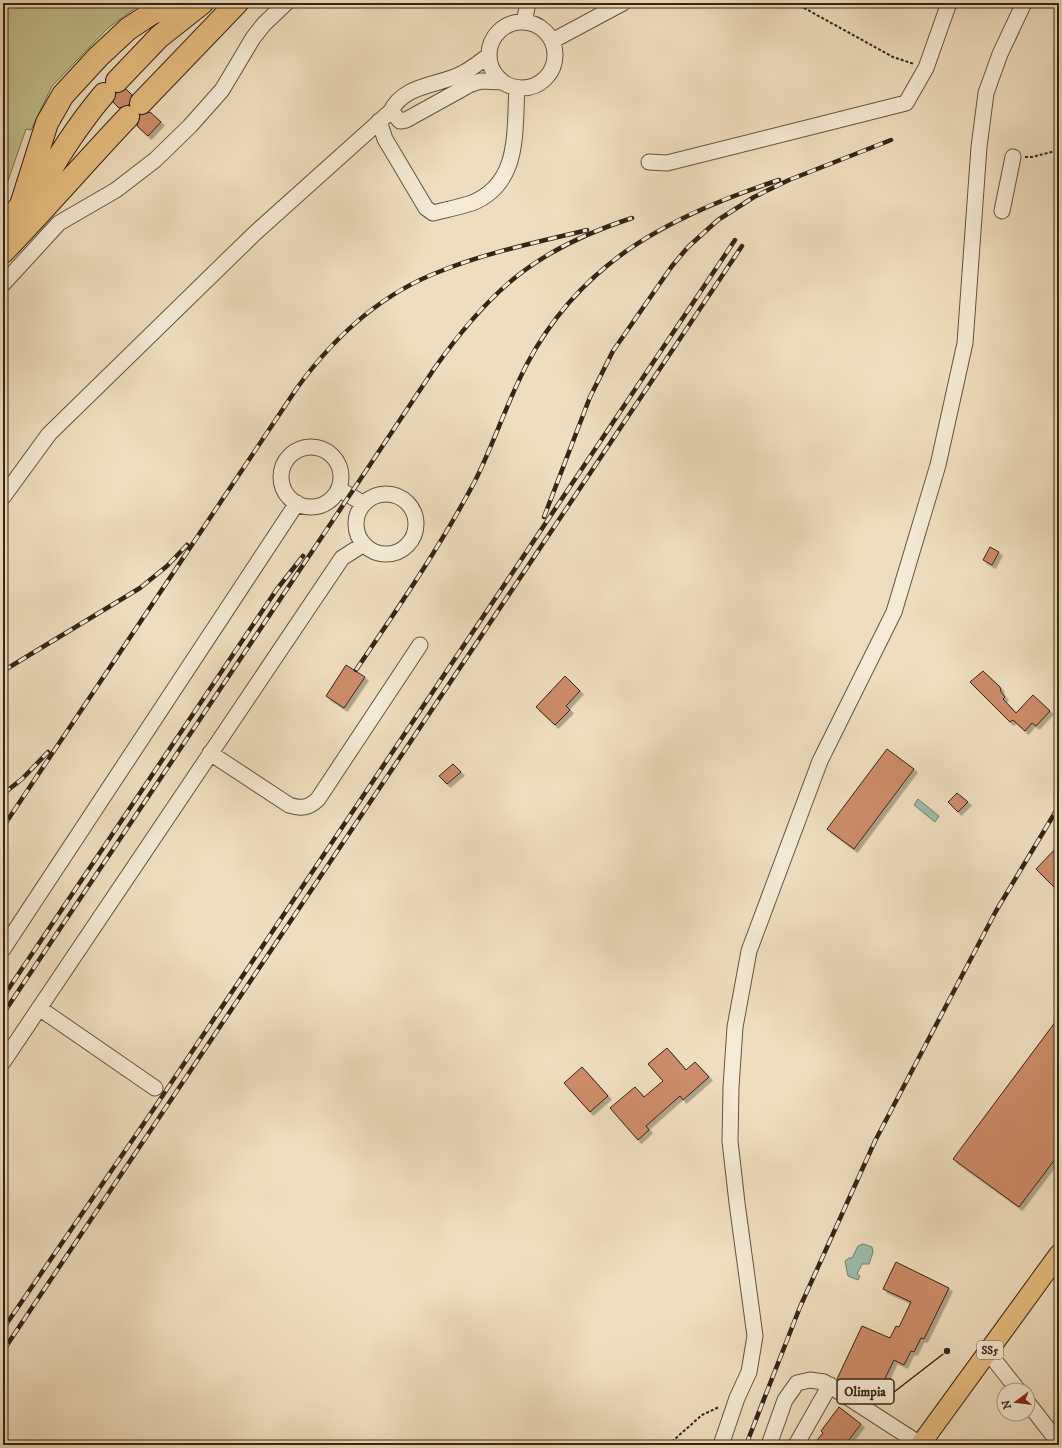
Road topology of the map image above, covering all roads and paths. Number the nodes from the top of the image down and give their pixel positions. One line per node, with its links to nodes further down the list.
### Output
1 (180, 3): 22 (highway)
2 (202, 3): 23 (highway)
3 (237, 3): 24 (highway)
4 (286, 3): 25 (street)
5 (528, 3): 10 (street)
6 (623, 3): 11 (street)
7 (795, 3): 13 (path)
8 (949, 3): 13 (street)
9 (1024, 3): 41 (street)
10 (524, 22): 11 (street); 12 (street)
11 (552, 41): 15 (street)
12 (489, 55): 14 (street); 16 (street)
13 (926, 68): 20 (street)
14 (503, 82): 15 (street); 16 (street)
15 (517, 88): 17 (street)
16 (391, 111): 17 (street)
17 (379, 121): 27 (street)
18 (1059, 150): 19 (path)
19 (1013, 157): 21 (street)
20 (649, 162)
21 (1002, 211)
22 (3, 227)
23 (3, 236)
24 (3, 252)
25 (3, 284)
26 (339, 489): 28 (street); 28 (street); 29 (street)
27 (3, 497)
28 (297, 503): 33 (street)
29 (364, 504): 30 (street); 30 (street)
30 (364, 544): 32 (street)
31 (420, 645): 32 (street)
32 (210, 753): 34 (street)
33 (3, 950)
34 (39, 1008): 35 (street); 36 (street)
35 (3, 1062)
36 (155, 1088)
37 (1059, 1254): 38 (main road, SS5)
38 (988, 1352): 39 (street); 48 (main road, SS5)
39 (1012, 1382)
40 (830, 1385): 46 (street); 47 (street); 48 (street)
41 (737, 1398): 44 (path); 45 (street)
42 (1036, 1413): 43 (street)
43 (1059, 1443)
44 (668, 1445)
45 (721, 1445)
46 (769, 1445)
47 (796, 1445)
48 (920, 1445)

